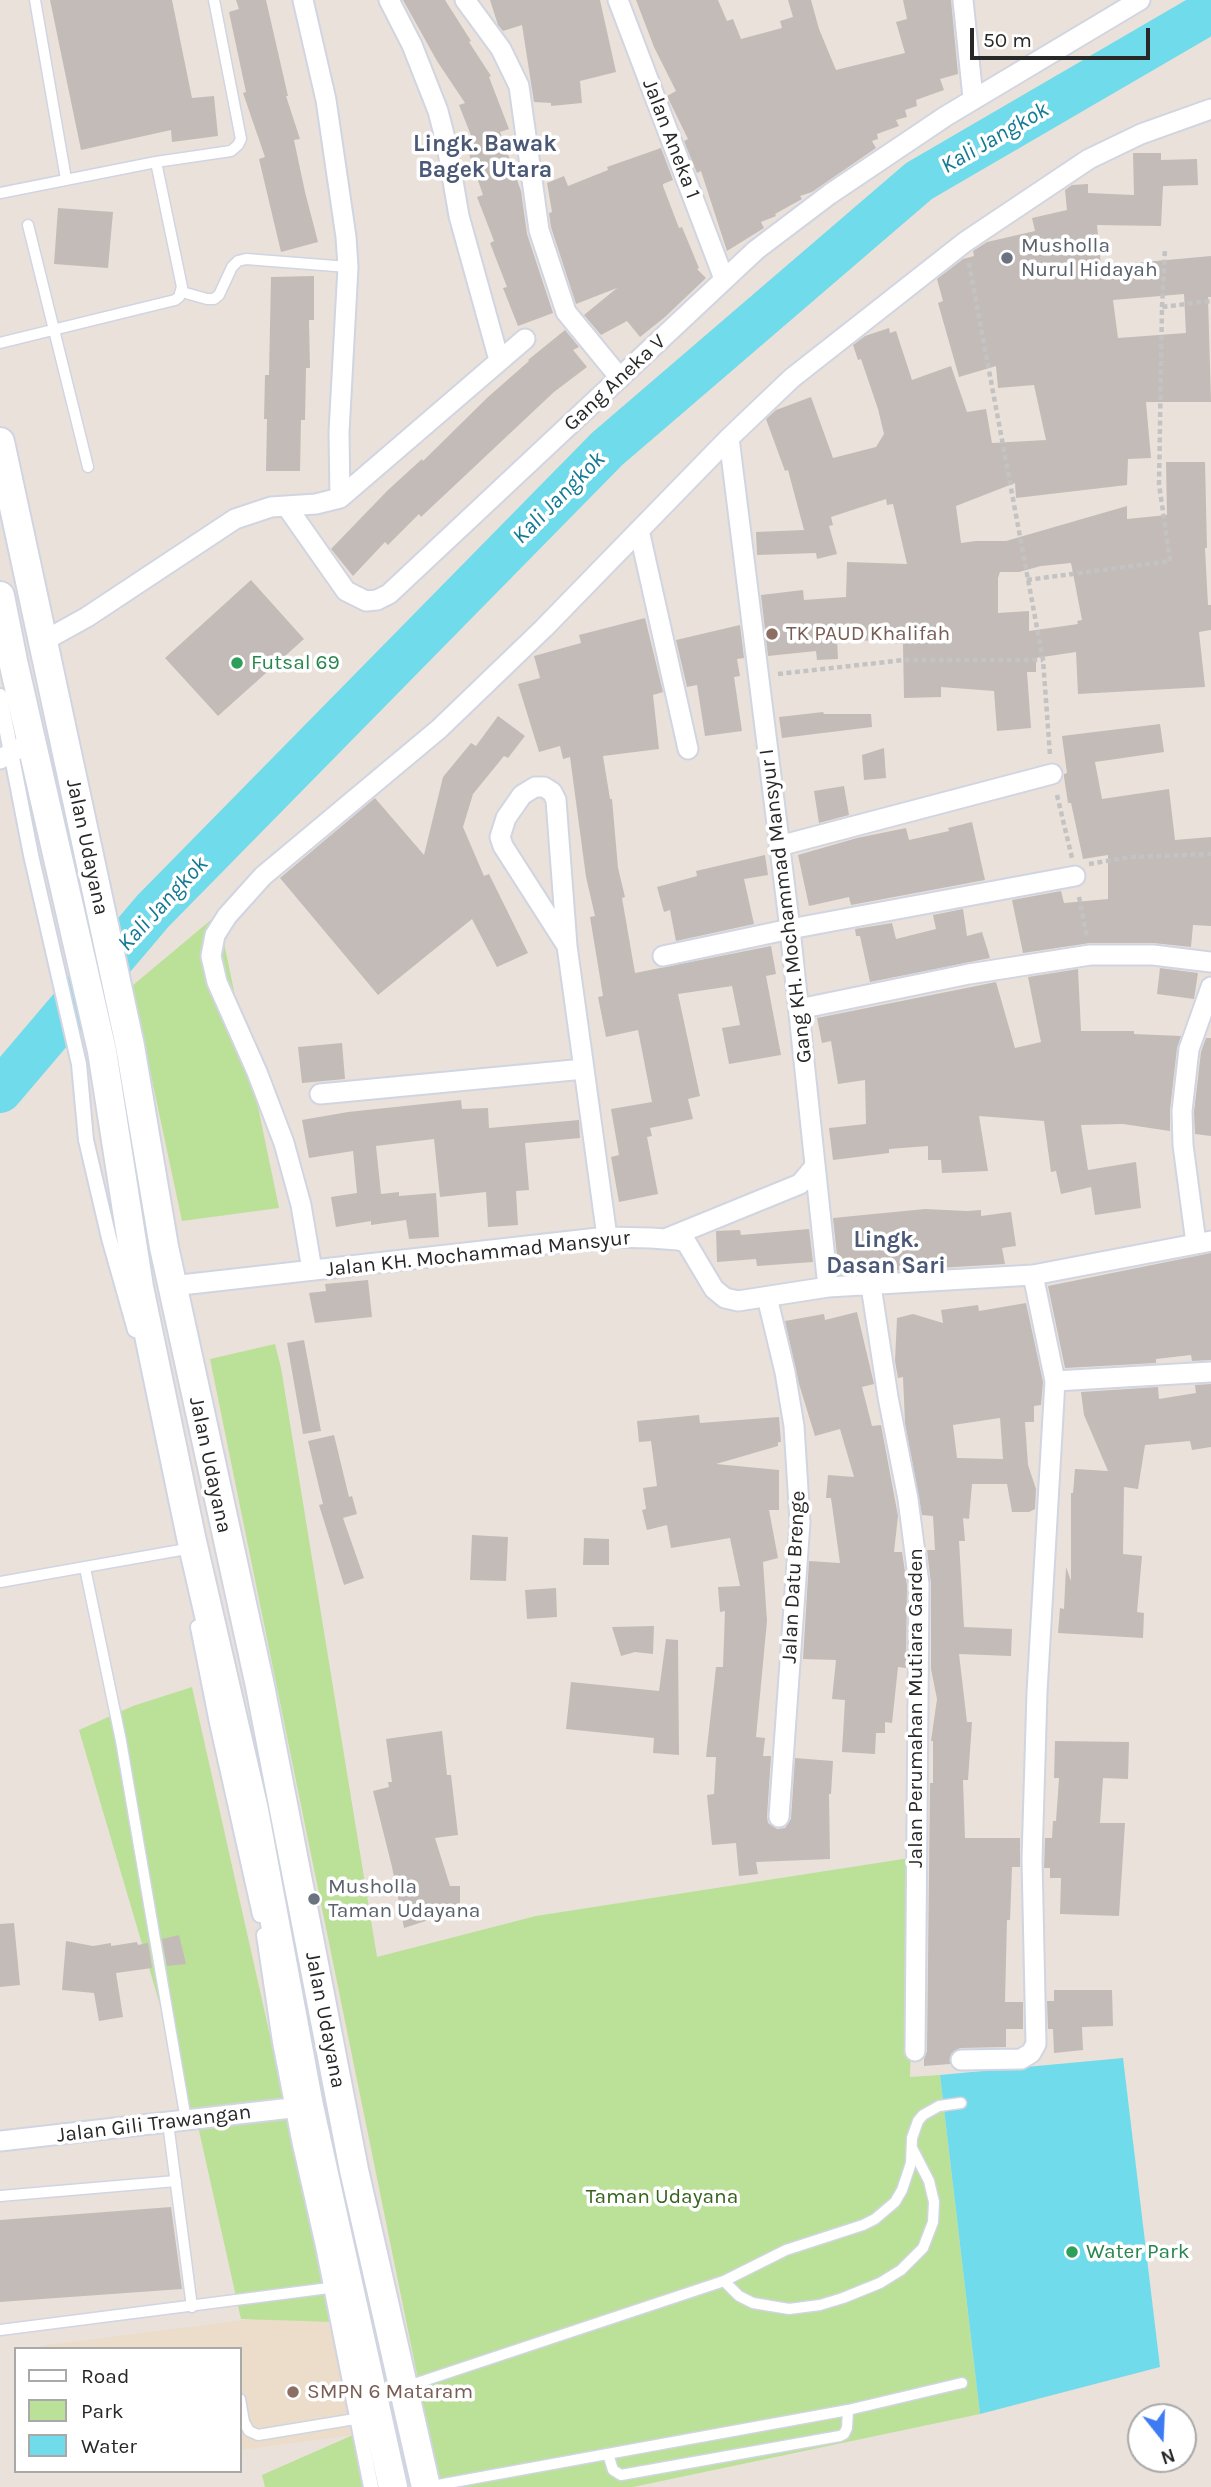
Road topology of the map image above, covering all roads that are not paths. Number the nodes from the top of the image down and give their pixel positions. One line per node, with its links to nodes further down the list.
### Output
1 (35, 0): 12 (lane)
2 (214, 0): 11 (lane)
3 (303, 0): 15 (street)
4 (389, 0): 21 (street)
5 (465, 0): 22 (street)
6 (618, 0): 16 (street, Jalan Aneka 1)
7 (963, 0): 9 (street)
8 (1140, 0): 9 (street, Gang Aneka V)
9 (973, 98): 16 (street, Gang Aneka V)
10 (1211, 109): 23 (street)
11 (156, 162): 12 (lane); 17 (lane)
12 (66, 180): 13 (lane)
13 (0, 193)
14 (28, 225): 18 (lane)
15 (348, 267): 17 (lane); 26 (street)
16 (724, 279): 22 (street, Gang Aneka V)
17 (182, 292): 18 (lane)
18 (54, 330): 20 (lane); 25 (lane)
19 (524, 339): 21 (street)
20 (0, 343)
21 (499, 360): 26 (street)
22 (620, 378): 27 (street, Gang Aneka V)
23 (729, 438): 28 (street); 36 (street, Gang KH. Mochammad Mansyur I)
24 (0, 442): 30 (main road, Jalan Udayana)
25 (88, 467)
26 (340, 498): 27 (street)
27 (287, 507): 30 (street)
28 (639, 530): 33 (street); 50 (street)
29 (0, 596): 31 (main road, Jalan Udayana)
30 (42, 642): 52 (main road, Jalan Udayana)
31 (6, 660): 34 (main road, Jalan Udayana)
32 (0, 696): 34 (street)
33 (688, 749)
34 (14, 751): 59 (main road, Jalan Udayana)
35 (1052, 774): 36 (street)
36 (779, 846): 38 (street, Gang KH. Mochammad Mansyur I)
37 (1074, 871): 38 (street)
38 (790, 929): 40 (street); 43 (street, Gang KH. Mochammad Mansyur I)
39 (567, 946): 39 (street); 44 (street)
40 (663, 956)
41 (1211, 962): 43 (street)
42 (1211, 987): 49 (street)
43 (799, 1009): 46 (street, Gang KH. Mochammad Mansyur I)
44 (584, 1069): 45 (street); 47 (street)
45 (320, 1094)
46 (815, 1166): 48 (street); 54 (street, Gang KH. Mochammad Mansyur I)
47 (607, 1237): 48 (street, Jalan KH. Mochammad Mansyur); 50 (street, Jalan KH. Mochammad Mansyur)
48 (665, 1239): 55 (street, Jalan KH. Mochammad Mansyur)
49 (1203, 1242): 51 (street, Jalan KH. Mochammad Mansyur)
50 (312, 1270): 52 (street, Jalan KH. Mochammad Mansyur)
51 (1033, 1275): 53 (street, Jalan KH. Mochammad Mansyur); 57 (street)
52 (172, 1286): 58 (main road, Jalan Udayana)
53 (871, 1286): 54 (street, Jalan KH. Mochammad Mansyur); 63 (street, Jalan Perumahan Mutiara Garden)
54 (828, 1287): 55 (street, Jalan KH. Mochammad Mansyur)
55 (767, 1297): 62 (street, Jalan Datu Brenge)
56 (1211, 1372): 57 (street)
57 (1055, 1381): 64 (street)
58 (224, 1529): 59 (main road); 77 (main road, Jalan Udayana)
59 (186, 1547): 60 (lane); 66 (main road, Jalan Udayana)
60 (85, 1568): 61 (lane); 67 (lane)
61 (0, 1582)
62 (779, 1817)
63 (915, 2051)
64 (961, 2060)
65 (961, 2103): 69 (lane)
66 (301, 2106): 67 (street, Jalan Gili Trawangan); 73 (main road, Jalan Udayana)
67 (177, 2121): 68 (street, Jalan Gili Trawangan); 70 (lane)
68 (0, 2141)
69 (912, 2148): 72 (lane); 72 (lane)
70 (176, 2181): 71 (lane); 74 (lane)
71 (0, 2196)
72 (724, 2281): 77 (lane)
73 (340, 2286): 74 (lane); 80 (main road, Jalan Udayana)
74 (192, 2306): 75 (lane)
75 (0, 2330)
76 (962, 2383): 79 (lane)
77 (404, 2387): 85 (main road, Jalan Udayana)
78 (242, 2410): 80 (lane)
79 (848, 2410): 81 (lane); 82 (lane)
80 (366, 2417): 83 (street); 84 (main road, Jalan Udayana)
81 (608, 2454): 82 (lane); 85 (lane)
82 (621, 2475): 86 (lane)
83 (371, 2487)
84 (393, 2487)
85 (426, 2487)
86 (621, 2487)

